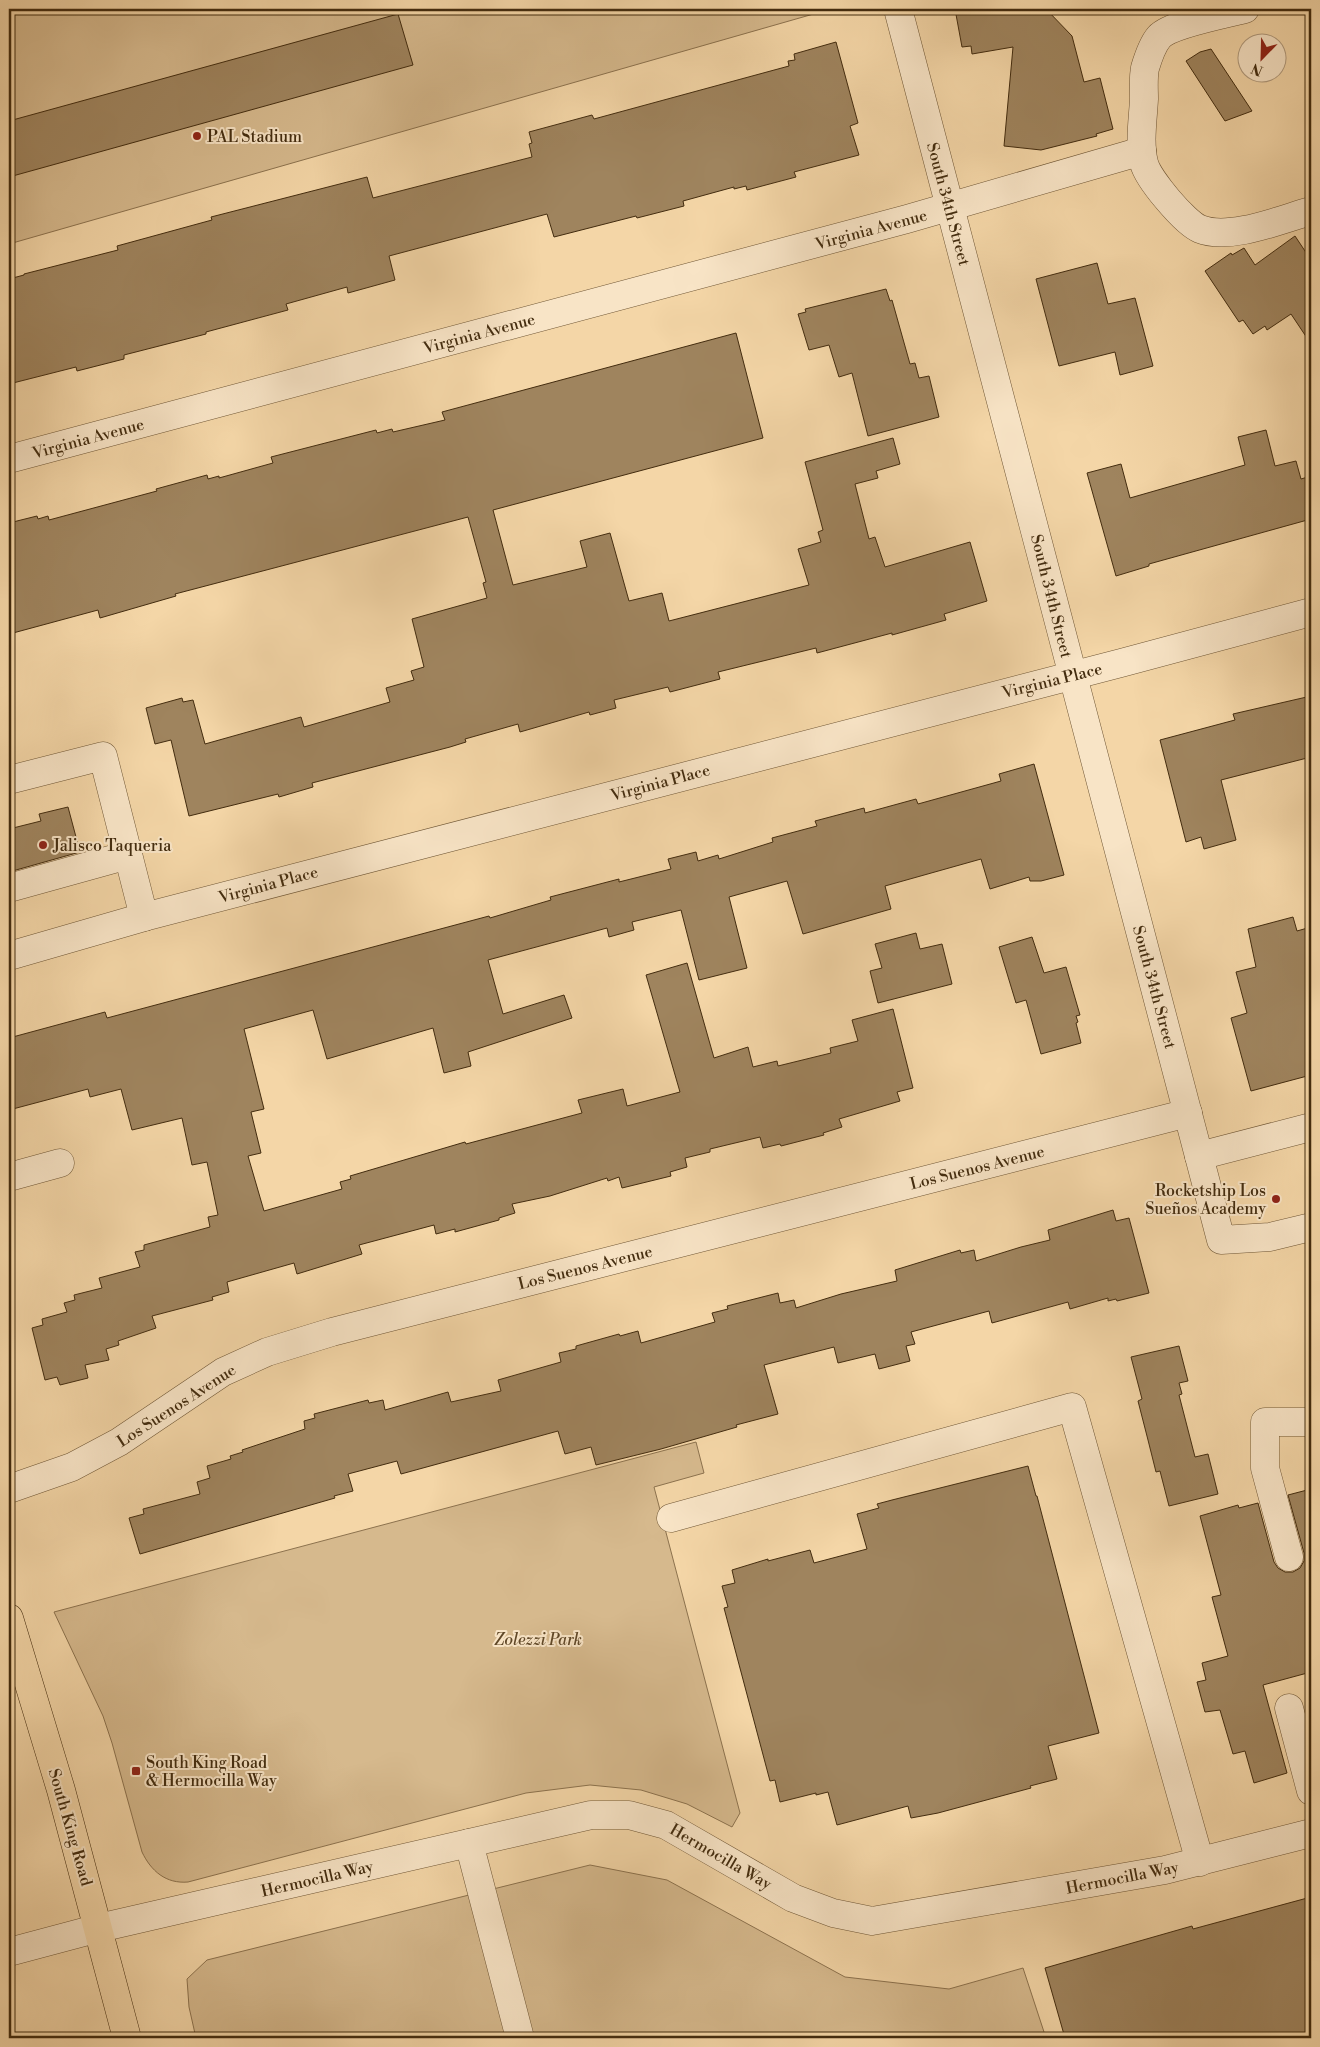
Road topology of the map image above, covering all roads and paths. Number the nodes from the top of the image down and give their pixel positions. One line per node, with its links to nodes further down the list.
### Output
1 (898, 9): 4 (street, South 34th Street)
2 (1245, 9): 3 (street)
3 (1142, 151): 4 (street, Virginia Avenue); 5 (street)
4 (950, 207): 6 (street, Virginia Avenue); 8 (street, South 34th Street)
5 (1311, 211)
6 (9, 459)
7 (1311, 612): 8 (street, Virginia Place)
8 (1071, 675): 12 (street, Virginia Place); 14 (street, South 34th Street)
9 (9, 780): 10 (street)
10 (128, 856): 11 (street); 12 (street)
11 (9, 888)
12 (144, 917): 13 (street, Virginia Place)
13 (9, 956)
14 (1188, 1113): 16 (street, South 34th Street); 21 (street, Los Suenos Avenue)
15 (1311, 1126): 16 (street)
16 (1199, 1156): 19 (street, South 34th Street)
17 (60, 1163): 18 (street)
18 (9, 1177)
19 (1311, 1227)
20 (1311, 1422): 23 (street)
21 (9, 1489)
22 (671, 1518): 29 (street)
23 (1289, 1557)
24 (9, 1618): 30 (main road, South King Road)
25 (1289, 1708): 26 (street)
26 (1311, 1791)
27 (1311, 1834): 29 (street, Hermocilla Way)
28 (469, 1843): 29 (street, Hermocilla Way); 30 (street, Hermocilla Way); 33 (street)
29 (1200, 1862)
30 (99, 1928): 31 (street, Hermocilla Way); 32 (main road, South King Road)
31 (9, 1952)
32 (127, 2038)
33 (520, 2038)

